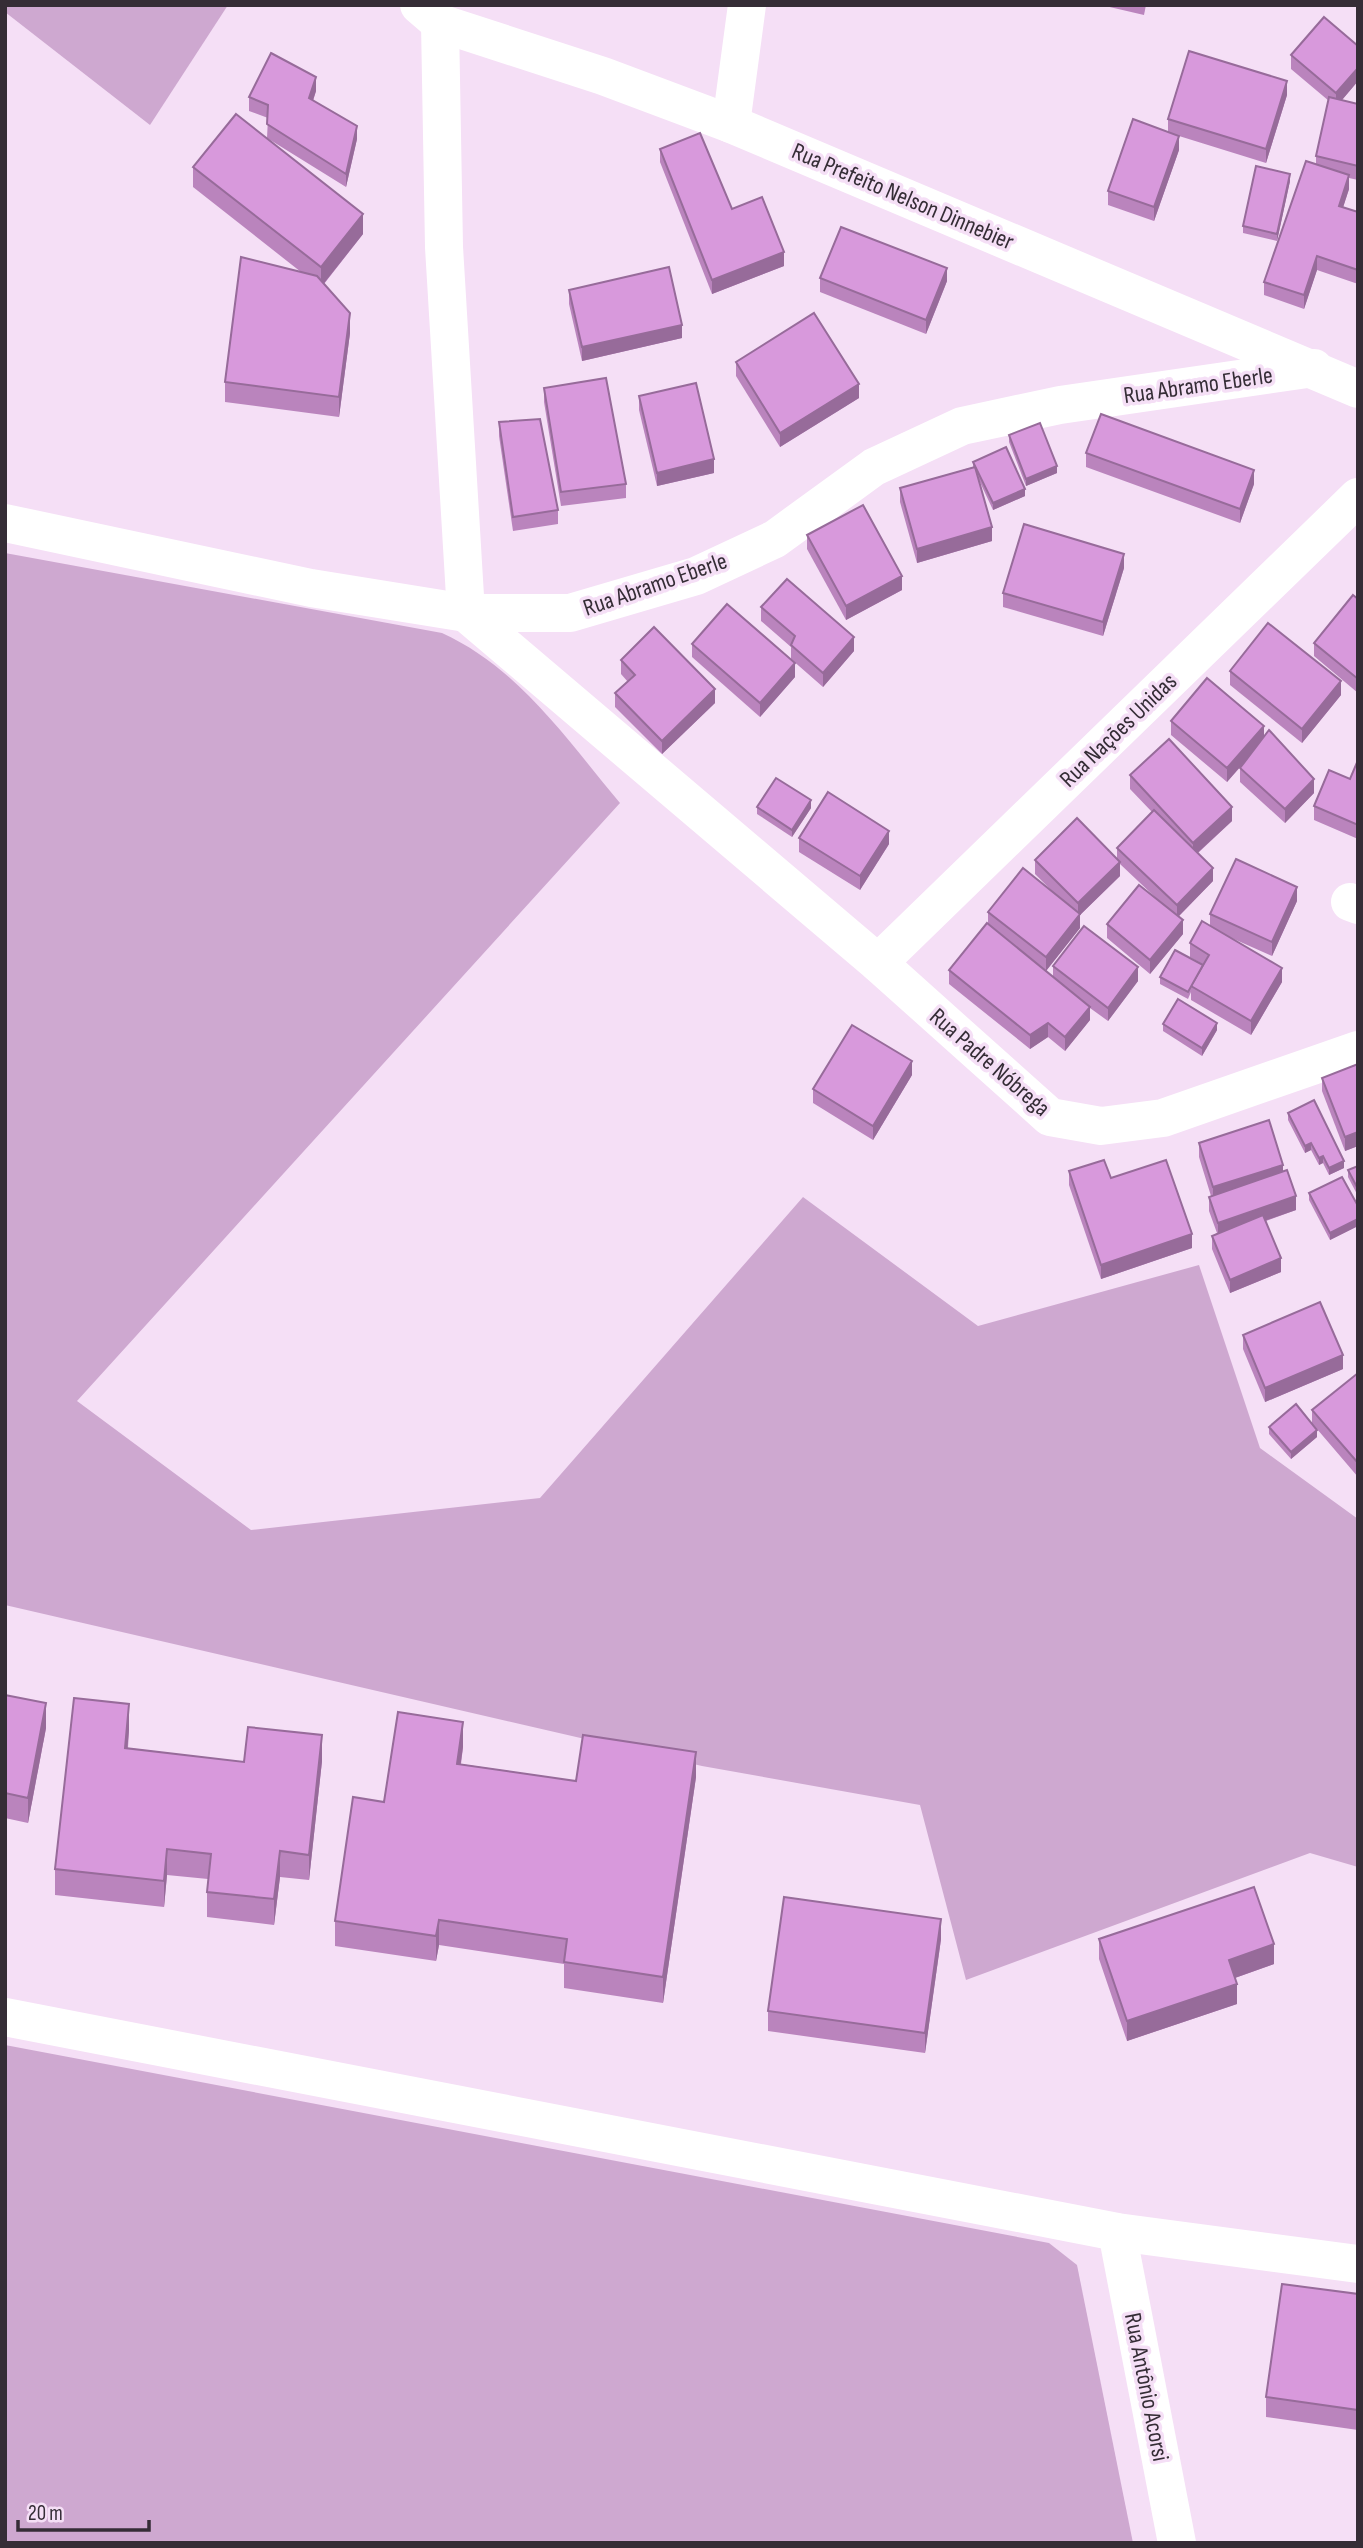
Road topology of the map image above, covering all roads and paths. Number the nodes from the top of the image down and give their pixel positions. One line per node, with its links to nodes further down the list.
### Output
1 (747, 5): 3 (street)
2 (429, 14): 3 (street, Rua Prefeito Nelson Dinnebier); 8 (street)
3 (731, 124): 4 (street, Rua Prefeito Nelson Dinnebier)
4 (1314, 368): 5 (street, Rua Prefeito Nelson Dinnebier); 8 (street, Rua Abramo Eberle)
5 (1358, 389)
6 (1358, 497): 9 (street, Rua Nações Unidas)
7 (5, 523): 8 (street, Rua Abramo Eberle)
8 (466, 612): 9 (street, Rua Padre Nóbrega)
9 (878, 963): 10 (street, Rua Padre Nóbrega)
10 (1358, 1050)
11 (5, 2017): 12 (street)
12 (1117, 2232): 13 (street); 14 (street, Rua Antônio Acorsi)
13 (1358, 2264)
14 (1177, 2543)

